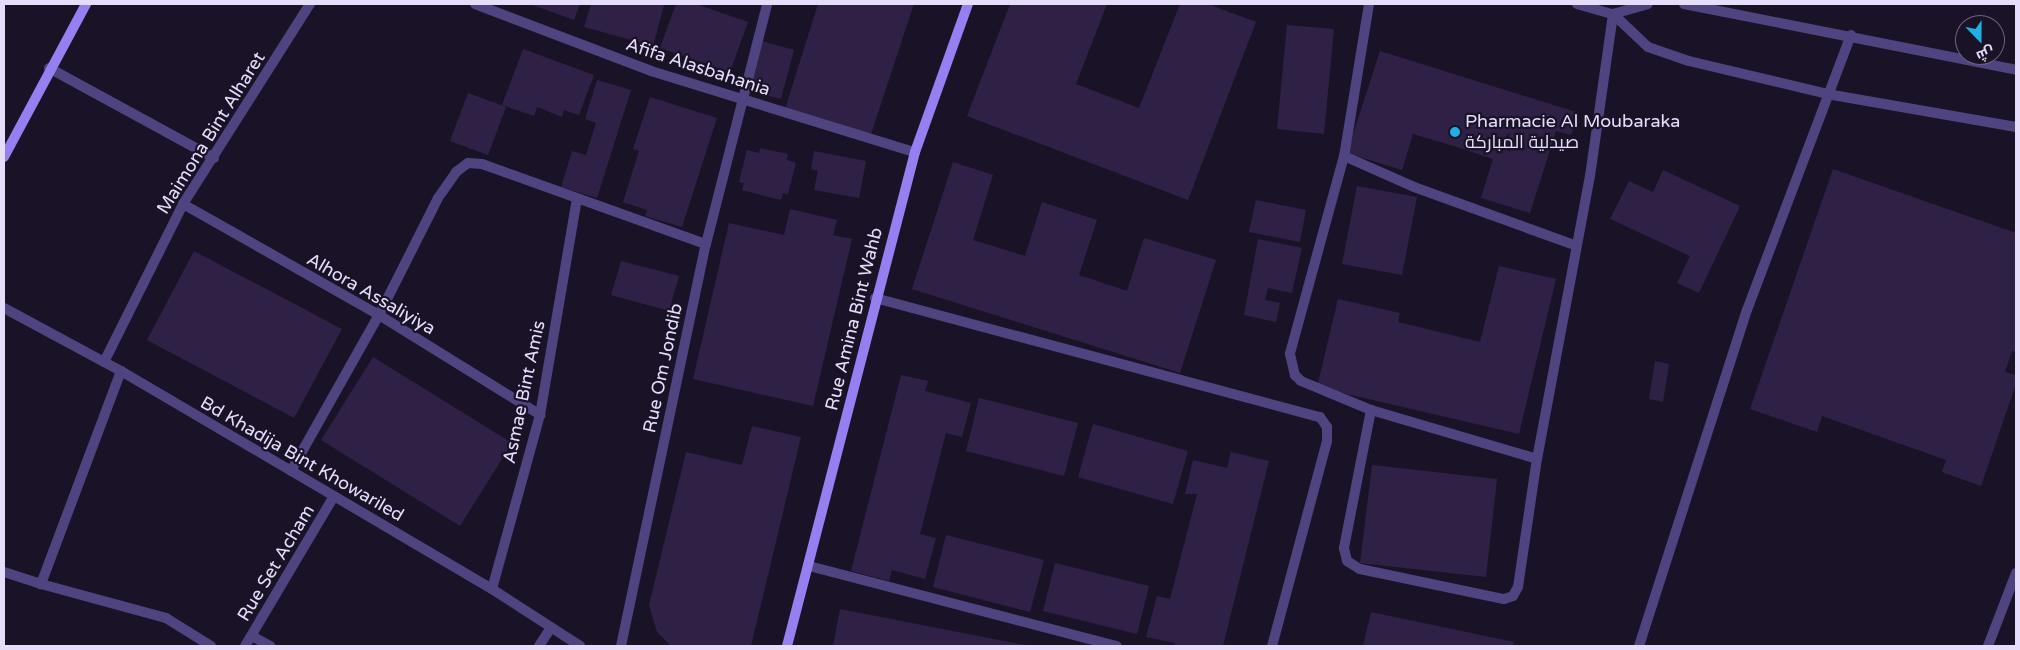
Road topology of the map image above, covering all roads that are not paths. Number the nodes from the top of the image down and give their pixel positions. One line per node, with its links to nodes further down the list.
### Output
1 (86, 4): 12 (main road)
2 (310, 4): 20 (street, Maimona Bint Alharet)
3 (475, 4): 15 (street, Afifa Alasbahania)
4 (767, 4): 15 (street, Rue Om Jondib)
5 (968, 4): 17 (main road, Rue Amina Bint Wahb)
6 (1369, 4): 18 (street)
7 (1577, 4): 10 (street)
8 (1648, 4): 10 (street)
9 (1684, 4): 11 (street)
10 (1613, 14): 14 (street); 24 (street)
11 (1851, 35): 13 (street); 14 (street)
12 (50, 68): 19 (main road); 20 (street)
13 (2016, 70)
14 (1827, 94): 16 (street); 51 (street)
15 (742, 98): 17 (street, Afifa Alasbahania); 23 (street, Rue Om Jondib)
16 (2016, 127)
17 (915, 152): 25 (main road, Rue Amina Bint Wahb)
18 (1344, 156): 24 (street); 30 (street)
19 (4, 157)
20 (214, 158): 22 (street, Maimona Bint Alharet)
21 (578, 199): 23 (street); 27 (street); 31 (street, Asmae Bint Amis)
22 (183, 204): 27 (street, Alhora Assaliyiya); 28 (street, Maimona Bint Alharet)
23 (706, 244): 47 (street, Rue Om Jondib)
24 (1577, 246): 32 (street)
25 (874, 298): 35 (main road, Rue Amina Bint Wahb); 50 (street)
26 (4, 308): 28 (street, Bd Khadija Bint Khowariled)
27 (379, 315): 31 (street, Alhora Assaliyiya); 33 (street)
28 (104, 362): 29 (street, Bd Khadija Bint Khowariled)
29 (121, 371): 33 (street, Bd Khadija Bint Khowariled); 38 (street)
30 (1372, 410): 32 (street); 32 (street)
31 (540, 415): 39 (street, Asmae Bint Amis)
32 (1537, 460)
33 (291, 471): 34 (street, Bd Khadija Bint Khowariled)
34 (334, 496): 39 (street, Bd Khadija Bint Khowariled); 41 (street, Rue Set Acham)
35 (809, 566): 48 (main road, Rue Amina Bint Wahb); 49 (street)
36 (4, 572): 38 (street)
37 (2016, 573): 52 (street)
38 (41, 584): 42 (street)
39 (492, 589): 40 (street, Bd Khadija Bint Khowariled)
40 (550, 629): 45 (street); 46 (street, Bd Khadija Bint Khowariled)
41 (252, 636): 43 (street, Rue Set Acham); 44 (street)
42 (211, 646)
43 (245, 646)
44 (270, 646)
45 (540, 646)
46 (580, 646)
47 (621, 646)
48 (786, 646)
49 (1117, 646)
50 (1272, 646)
51 (1640, 646)
52 (1988, 646)

